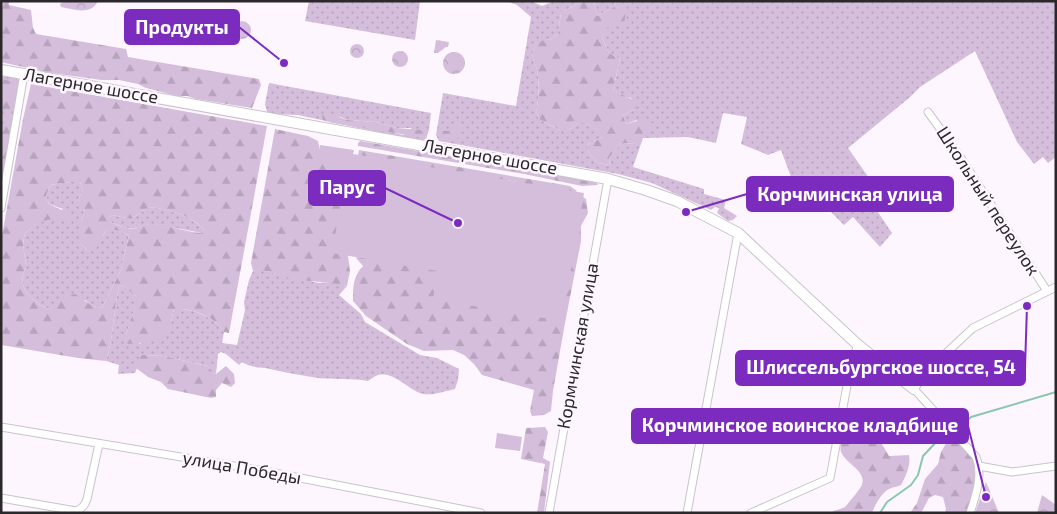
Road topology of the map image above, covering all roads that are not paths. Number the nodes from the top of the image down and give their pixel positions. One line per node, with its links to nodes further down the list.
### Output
1 (1, 70): 2 (street, Лагерное шоссе)
2 (24, 74): 4 (street, Лагерное шоссе); 5 (street)
3 (928, 112): 8 (street, Школьный переулок)
4 (608, 179): 6 (street, Лагерное шоссе); 17 (street, Кормчинская улица)
5 (1, 208)
6 (738, 233): 9 (street, Лагерное шоссе); 18 (street)
7 (1056, 287): 8 (street)
8 (1047, 291): 10 (street)
9 (858, 346): 10 (street, Лагерное шоссе); 19 (street)
10 (914, 389): 13 (street)
11 (1, 427): 12 (street, улица Победы)
12 (99, 444): 15 (street); 16 (street, улица Победы)
13 (979, 466): 14 (street); 20 (street)
14 (1056, 466)
15 (1, 498)
16 (481, 513)
17 (549, 513)
18 (687, 513)
19 (751, 513)
20 (970, 513)

